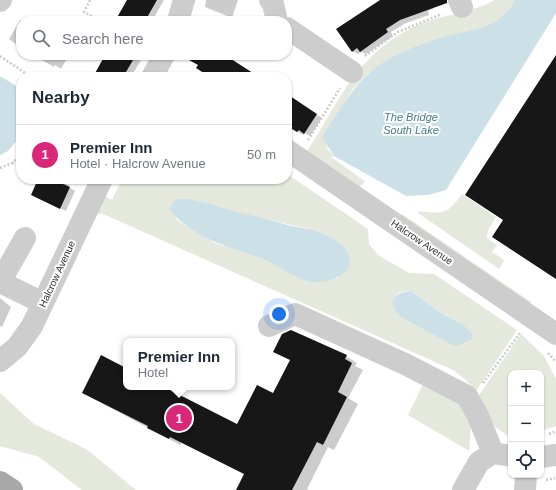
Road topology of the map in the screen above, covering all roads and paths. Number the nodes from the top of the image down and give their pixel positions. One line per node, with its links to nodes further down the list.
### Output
1 (90, 0): 4 (path)
2 (184, 0): 5 (street)
3 (270, 0): 6 (street)
4 (91, 16)
5 (179, 16)
6 (276, 16)
7 (292, 31): 12 (street)
8 (0, 56): 10 (path)
9 (162, 60): 11 (street)
10 (24, 72)
11 (156, 72)
12 (352, 72)
13 (292, 153): 24 (street, Halcrow Avenue)
14 (16, 159): 15 (path)
15 (12, 163): 16 (path); 17 (path)
16 (16, 163)
17 (0, 168)
18 (100, 184): 21 (street, Halcrow Avenue)
19 (25, 238): 20 (street)
20 (0, 282): 21 (street)
21 (43, 304): 25 (street, Halcrow Avenue)
22 (269, 326): 26 (street)
23 (523, 329): 26 (path)
24 (556, 334)
25 (0, 360)
26 (470, 401): 27 (street)
27 (502, 454): 33 (street)
28 (556, 455): 29 (street)
29 (544, 457)
30 (526, 478): 34 (street)
31 (0, 482): 32 (main road)
32 (12, 490)
33 (463, 490)
34 (524, 490)

